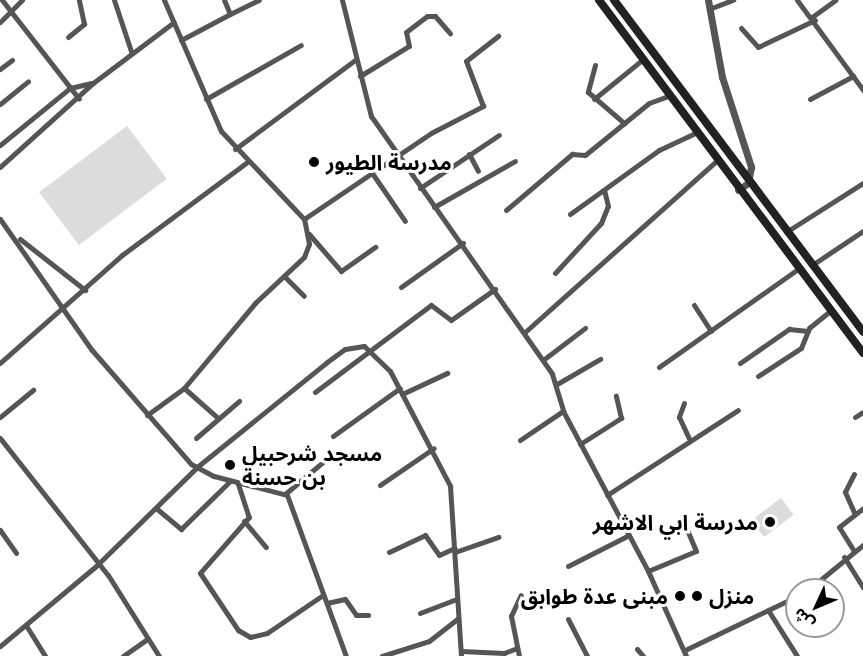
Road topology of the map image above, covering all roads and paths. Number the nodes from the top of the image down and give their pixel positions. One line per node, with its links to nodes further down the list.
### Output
1 (2, 0): 16 (street)
2 (22, 0): 16 (street)
3 (79, 0): 24 (street)
4 (114, 0): 27 (street)
5 (164, 0): 20 (street)
6 (224, 0): 17 (street)
7 (259, 0): 17 (street)
8 (342, 0): 29 (street)
9 (599, 0): 30 (main road)
10 (614, 0): 58 (main road)
11 (708, 0): 15 (street)
12 (733, 0): 15 (street)
13 (797, 0): 18 (street)
14 (835, 0): 18 (street)
15 (709, 9): 58 (street)
16 (11, 11): 19 (street); 37 (street)
17 (230, 14): 25 (street)
18 (813, 19): 21 (street); 34 (street)
19 (0, 22)
20 (174, 22): 25 (street); 27 (street)
21 (741, 28)
22 (450, 33): 33 (street)
23 (498, 36): 51 (street)
24 (68, 37)
25 (181, 40): 41 (street)
26 (302, 45): 41 (street)
27 (131, 51): 36 (street)
28 (12, 60): 32 (street)
29 (355, 60): 33 (street); 49 (street)
30 (642, 60): 39 (main road); 42 (street)
31 (595, 65): 42 (street)
32 (0, 69)
33 (360, 76): 51 (street)
34 (853, 76): 38 (street); 43 (street)
35 (28, 81): 44 (street)
36 (93, 83): 37 (street); 40 (street)
37 (70, 88): 40 (street); 48 (street)
38 (863, 90)
39 (668, 96): 45 (street); 46 (main road)
40 (79, 99): 55 (street)
41 (206, 99): 49 (street)
42 (594, 99): 45 (street)
43 (810, 99)
44 (0, 105)
45 (624, 123): 64 (street)
46 (695, 133): 53 (main road); 61 (street)
47 (499, 135): 50 (street)
48 (0, 145)
49 (235, 149): 54 (street)
50 (469, 154): 56 (street); 60 (street)
51 (396, 157): 57 (street); 60 (street)
52 (515, 160): 63 (street)
53 (716, 161): 62 (main road); 89 (street)
54 (247, 162): 67 (street); 81 (street)
55 (0, 167)
56 (478, 171)
57 (372, 173): 67 (street); 68 (street)
58 (748, 183): 62 (street); 71 (main road)
59 (863, 183): 71 (street)
60 (420, 188): 63 (street)
61 (604, 190): 65 (street); 77 (street)
62 (738, 190): 76 (main road)
63 (434, 207): 73 (street)
64 (506, 210)
65 (570, 214)
66 (0, 219): 72 (street)
67 (304, 219): 69 (street)
68 (405, 221)
69 (306, 230): 74 (street); 78 (street)
70 (863, 231): 75 (street)
71 (786, 233): 75 (main road)
72 (16, 236): 81 (street); 84 (street)
73 (462, 243): 79 (street); 80 (street)
74 (375, 247)
75 (810, 266): 90 (main road)
76 (798, 269): 85 (main road); 87 (street)
77 (555, 273)
78 (284, 276): 82 (street); 101 (street)
79 (401, 287)
80 (495, 289): 89 (street); 91 (street)
81 (85, 290): 84 (street)
82 (304, 296)
83 (694, 305): 87 (street)
84 (63, 310): 95 (street); 112 (street)
85 (830, 311): 88 (street); 92 (main road)
86 (585, 328): 94 (street)
87 (711, 331): 97 (street)
88 (808, 331): 96 (street); 99 (street)
89 (525, 332): 94 (street)
90 (863, 332)
91 (372, 348): 102 (street); 104 (street); 124 (street)
92 (863, 353)
93 (600, 359): 100 (street)
94 (543, 360): 100 (street)
95 (0, 363)
96 (740, 363)
97 (658, 367)
98 (447, 373): 105 (street)
99 (758, 376)
100 (556, 384): 110 (street)
101 (184, 388): 112 (street); 115 (street)
102 (400, 388): 105 (street); 116 (street)
103 (33, 390): 113 (street)
104 (315, 392)
105 (402, 394): 122 (street)
106 (616, 396): 121 (street)
107 (239, 401): 115 (street)
108 (684, 402): 119 (street)
109 (738, 410): 119 (street)
110 (563, 411): 120 (street); 121 (street)
111 (863, 412): 114 (street)
112 (147, 415): 124 (street)
113 (0, 417)
114 (855, 417)
115 (218, 418): 118 (street)
116 (333, 436)
117 (0, 438): 146 (street)
118 (196, 438)
119 (689, 438): 130 (street)
120 (520, 441)
121 (580, 444): 130 (street)
122 (434, 448): 128 (street); 141 (street)
123 (330, 456): 129 (street)
124 (197, 467): 126 (street); 131 (street)
125 (854, 474): 133 (street)
126 (230, 482): 127 (street); 131 (street)
127 (238, 484): 129 (street); 134 (street)
128 (380, 485)
129 (285, 494): 151 (street)
130 (607, 495): 137 (street)
131 (156, 507): 146 (street)
132 (863, 508): 133 (street)
133 (855, 514): 142 (street)
134 (244, 521): 140 (street); 151 (street)
135 (687, 530): 148 (street)
136 (0, 531): 144 (street)
137 (629, 535): 147 (street); 148 (street)
138 (498, 537): 141 (street)
139 (863, 545): 142 (street)
140 (266, 547)
141 (455, 550): 143 (street); 153 (street)
142 (854, 551): 145 (street)
143 (389, 552)
144 (16, 553)
145 (844, 557): 149 (street); 150 (street)
146 (96, 566): 161 (street); 162 (street)
147 (568, 566)
148 (648, 571): 167 (street)
149 (821, 578)
150 (863, 587)
151 (323, 594): 155 (street)
152 (520, 595): 164 (street)
153 (456, 599): 157 (street); 159 (street)
154 (785, 602): 156 (street)
155 (327, 603): 158 (street); 171 (street)
156 (768, 610): 167 (street); 176 (street)
157 (420, 613)
158 (368, 615)
159 (458, 618): 166 (street); 172 (street)
160 (568, 619): 174 (street)
161 (27, 627): 163 (street); 168 (street)
162 (147, 639): 169 (street); 170 (street)
163 (0, 646)
164 (517, 648): 166 (street); 173 (street)
165 (637, 649): 175 (street)
166 (461, 653)
167 (686, 653)
168 (45, 656)
169 (123, 656)
170 (159, 656)
171 (346, 656)
172 (382, 656)
173 (519, 656)
174 (587, 656)
175 (643, 656)
176 (797, 656)

